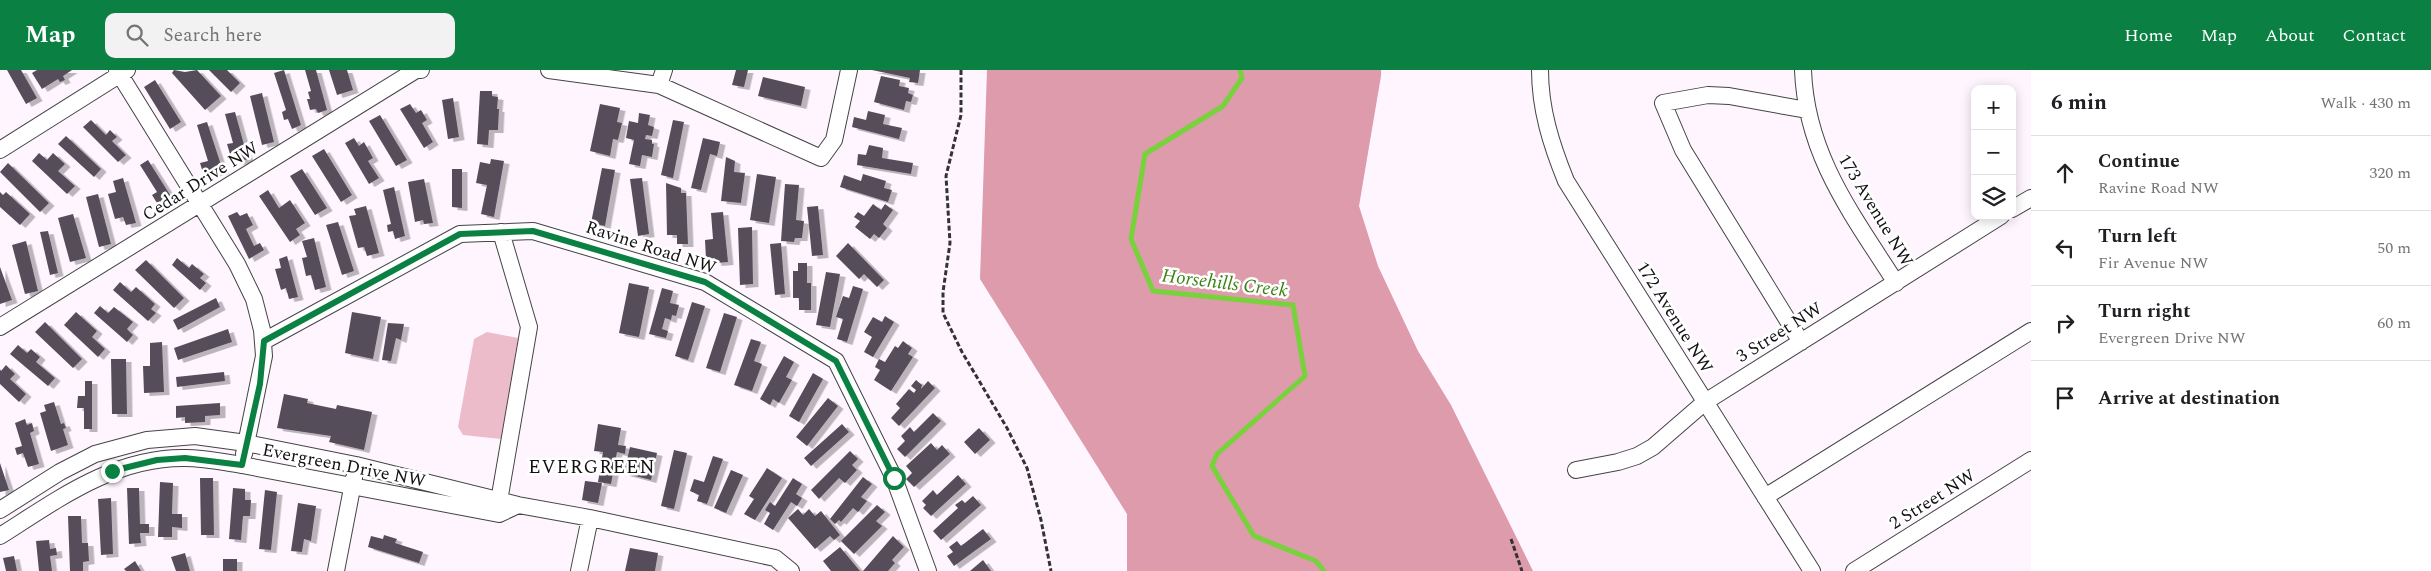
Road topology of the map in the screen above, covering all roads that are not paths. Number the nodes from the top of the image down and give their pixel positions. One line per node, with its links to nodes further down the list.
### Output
1 (421, 70): 11 (street, Cedar Drive NW)
2 (549, 70): 7 (street)
3 (849, 70): 7 (street)
4 (1540, 70): 20 (street, 172 Avenue NW)
5 (1803, 70): 8 (street, 173 Avenue NW)
6 (121, 72): 9 (street); 11 (street)
7 (662, 78)
8 (1808, 110): 15 (street, 173 Avenue NW); 19 (street)
9 (0, 150)
10 (2031, 198): 12 (street)
11 (200, 204): 16 (street, Cedar Drive NW); 18 (street)
12 (2016, 207)
13 (1996, 220): 15 (street, 3 Street NW)
14 (501, 232): 18 (street, Ravine Road NW); 28 (street); 35 (street, Ravine Road NW)
15 (1896, 283): 19 (street, 3 Street NW)
16 (0, 327)
17 (2031, 331): 27 (street)
18 (264, 341): 21 (street)
19 (1801, 342): 20 (street, 3 Street NW)
20 (1706, 402): 25 (street, 3 Street NW); 27 (street, 172 Avenue NW)
21 (246, 444): 23 (street); 24 (street, Evergreen Drive NW); 29 (street, Evergreen Drive NW)
22 (2031, 460): 37 (street, 2 Street NW)
23 (242, 465): 26 (street, Evergreen Drive NW); 31 (street, Evergreen Drive NW)
24 (356, 465): 26 (street); 28 (street, Evergreen Drive NW)
25 (1576, 470)
26 (353, 487): 28 (street, Evergreen Drive NW); 32 (street)
27 (1765, 497): 36 (street, 172 Avenue NW)
28 (499, 507): 30 (street, Evergreen Drive NW)
29 (0, 510)
30 (590, 518): 33 (street); 34 (street, Evergreen Drive NW)
31 (0, 536)
32 (336, 571)
33 (579, 571)
34 (791, 571)
35 (928, 571)
36 (1812, 571)
37 (1854, 571)

